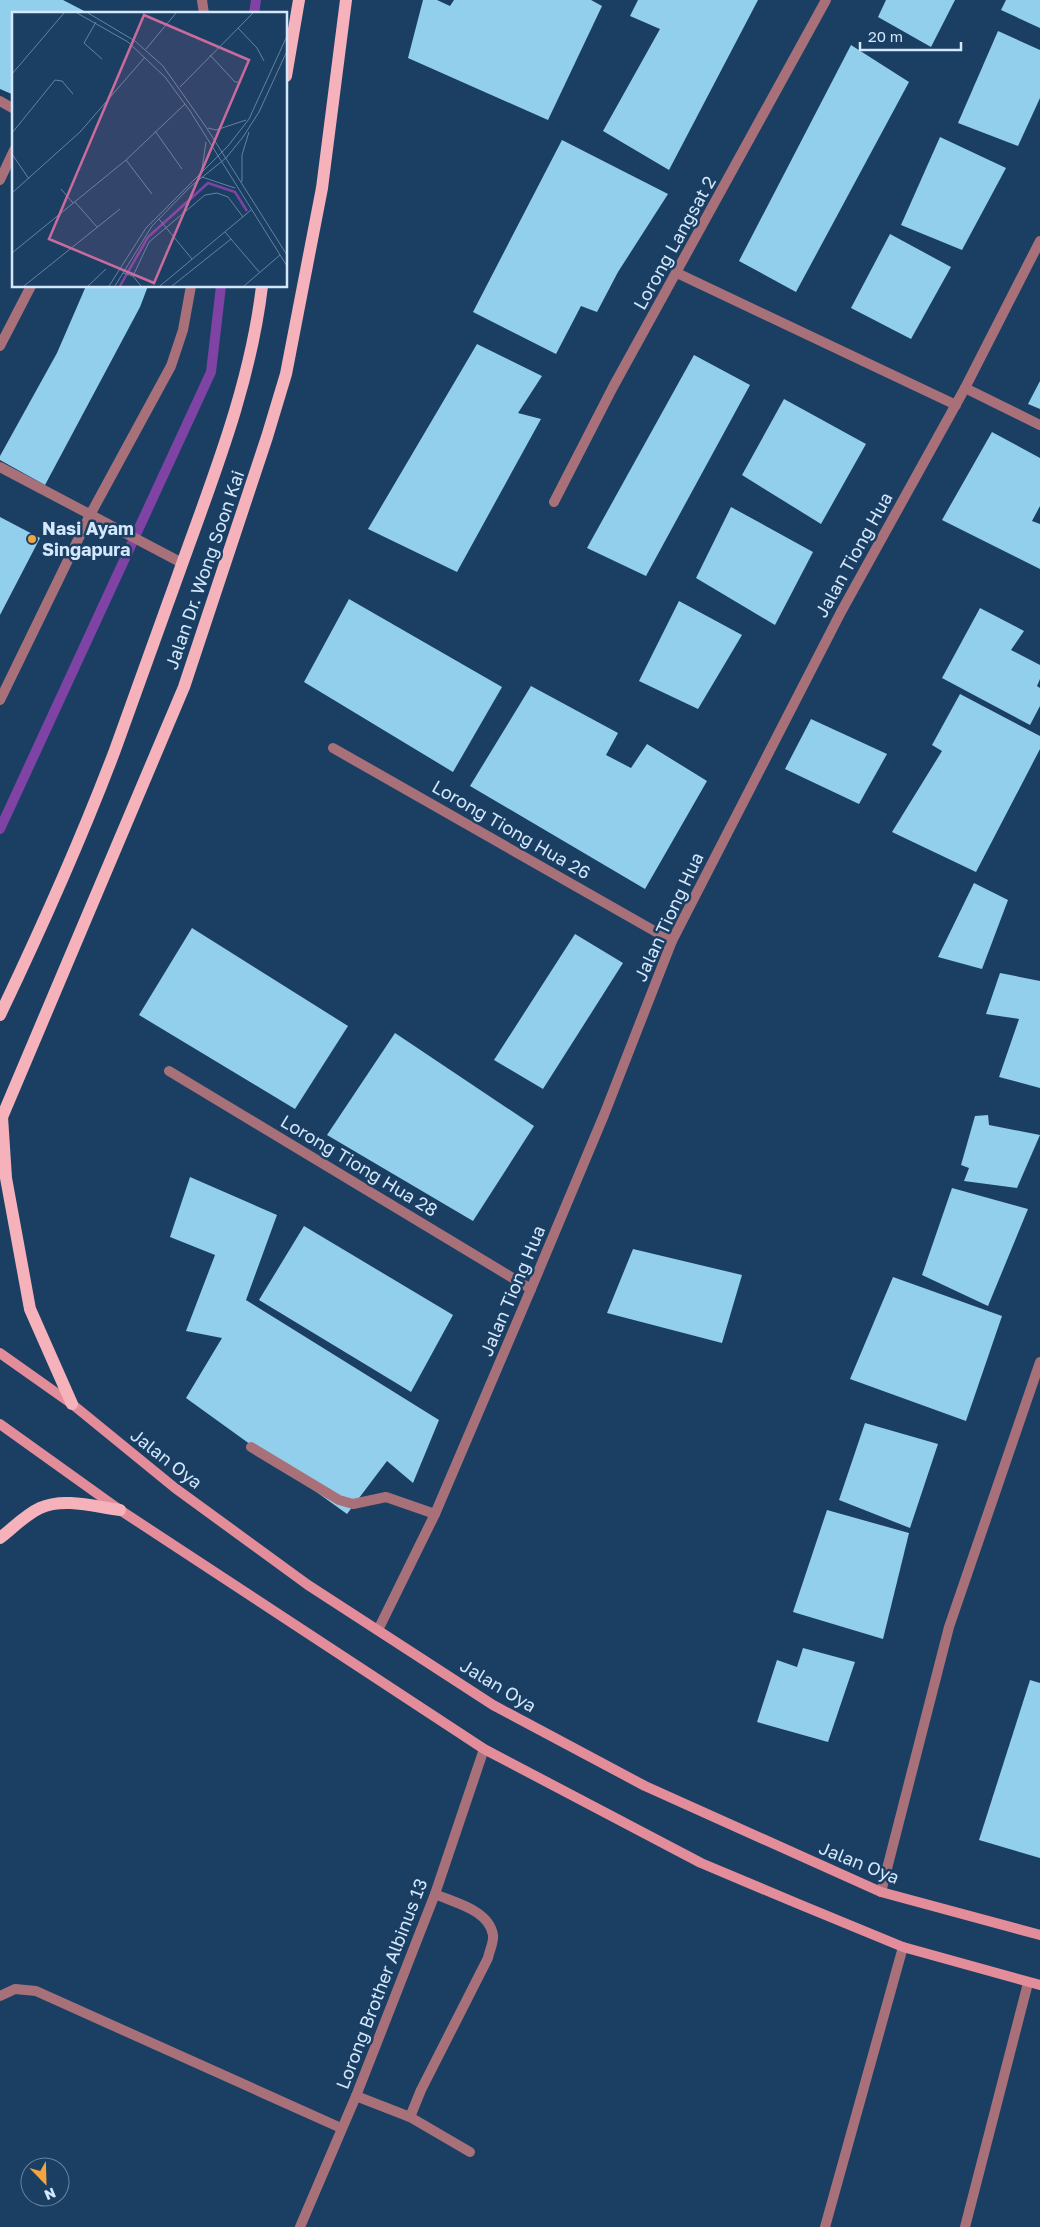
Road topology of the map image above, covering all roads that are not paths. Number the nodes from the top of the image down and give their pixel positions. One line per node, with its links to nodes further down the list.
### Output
1 (299, 0): 4 (main road)
2 (346, 0): 27 (main road, Jalan Dr. Wong Soon Kai)
3 (826, 0): 10 (street, Lorong Langsat 2)
4 (288, 64)
5 (0, 101): 6 (street)
6 (12, 108)
7 (12, 154): 8 (street)
8 (0, 180)
9 (1040, 241): 15 (street, Jalan Tiong Hua)
10 (677, 273): 16 (street); 19 (street, Lorong Langsat 2)
11 (30, 288): 14 (street)
12 (191, 288): 20 (street)
13 (262, 288): 21 (main road, Jalan Dr. Wong Soon Kai)
14 (0, 346)
15 (965, 388): 16 (street, Jalan Tiong Hua); 17 (street)
16 (956, 405): 24 (street, Jalan Tiong Hua)
17 (1040, 424)
18 (0, 467): 20 (street)
19 (554, 502)
20 (90, 515): 21 (street); 22 (street)
21 (182, 563): 25 (main road, Jalan Dr. Wong Soon Kai)
22 (0, 700)
23 (333, 748): 24 (street, Lorong Tiong Hua 26)
24 (672, 941): 28 (street, Jalan Tiong Hua)
25 (0, 1015)
26 (169, 1071): 28 (street, Lorong Tiong Hua 28)
27 (1, 1119): 31 (main road)
28 (531, 1289): 35 (street, Jalan Tiong Hua)
29 (0, 1353): 31 (main road, Jalan Oya)
30 (1040, 1362): 39 (street)
31 (72, 1404): 37 (main road, Jalan Oya)
32 (0, 1424): 34 (main road)
33 (250, 1447): 35 (street)
34 (120, 1510): 36 (main road); 38 (main road)
35 (435, 1514): 37 (street, Jalan Tiong Hua)
36 (0, 1538)
37 (378, 1630): 39 (main road, Jalan Oya)
38 (484, 1749): 40 (street, Lorong Brother Albinus 13); 42 (main road)
39 (881, 1892): 41 (main road, Jalan Oya)
40 (434, 1894): 46 (street, Lorong Brother Albinus 13); 47 (street)
41 (1040, 1935)
42 (903, 1947): 43 (main road); 51 (street)
43 (1028, 1983): 44 (main road); 52 (street)
44 (1040, 1985)
45 (0, 1996): 48 (street)
46 (356, 2096): 47 (street); 48 (street, Lorong Brother Albinus 13)
47 (410, 2117): 49 (street)
48 (341, 2128): 50 (street, Lorong Brother Albinus 13)
49 (470, 2152)
50 (300, 2227)
51 (825, 2227)
52 (965, 2227)

